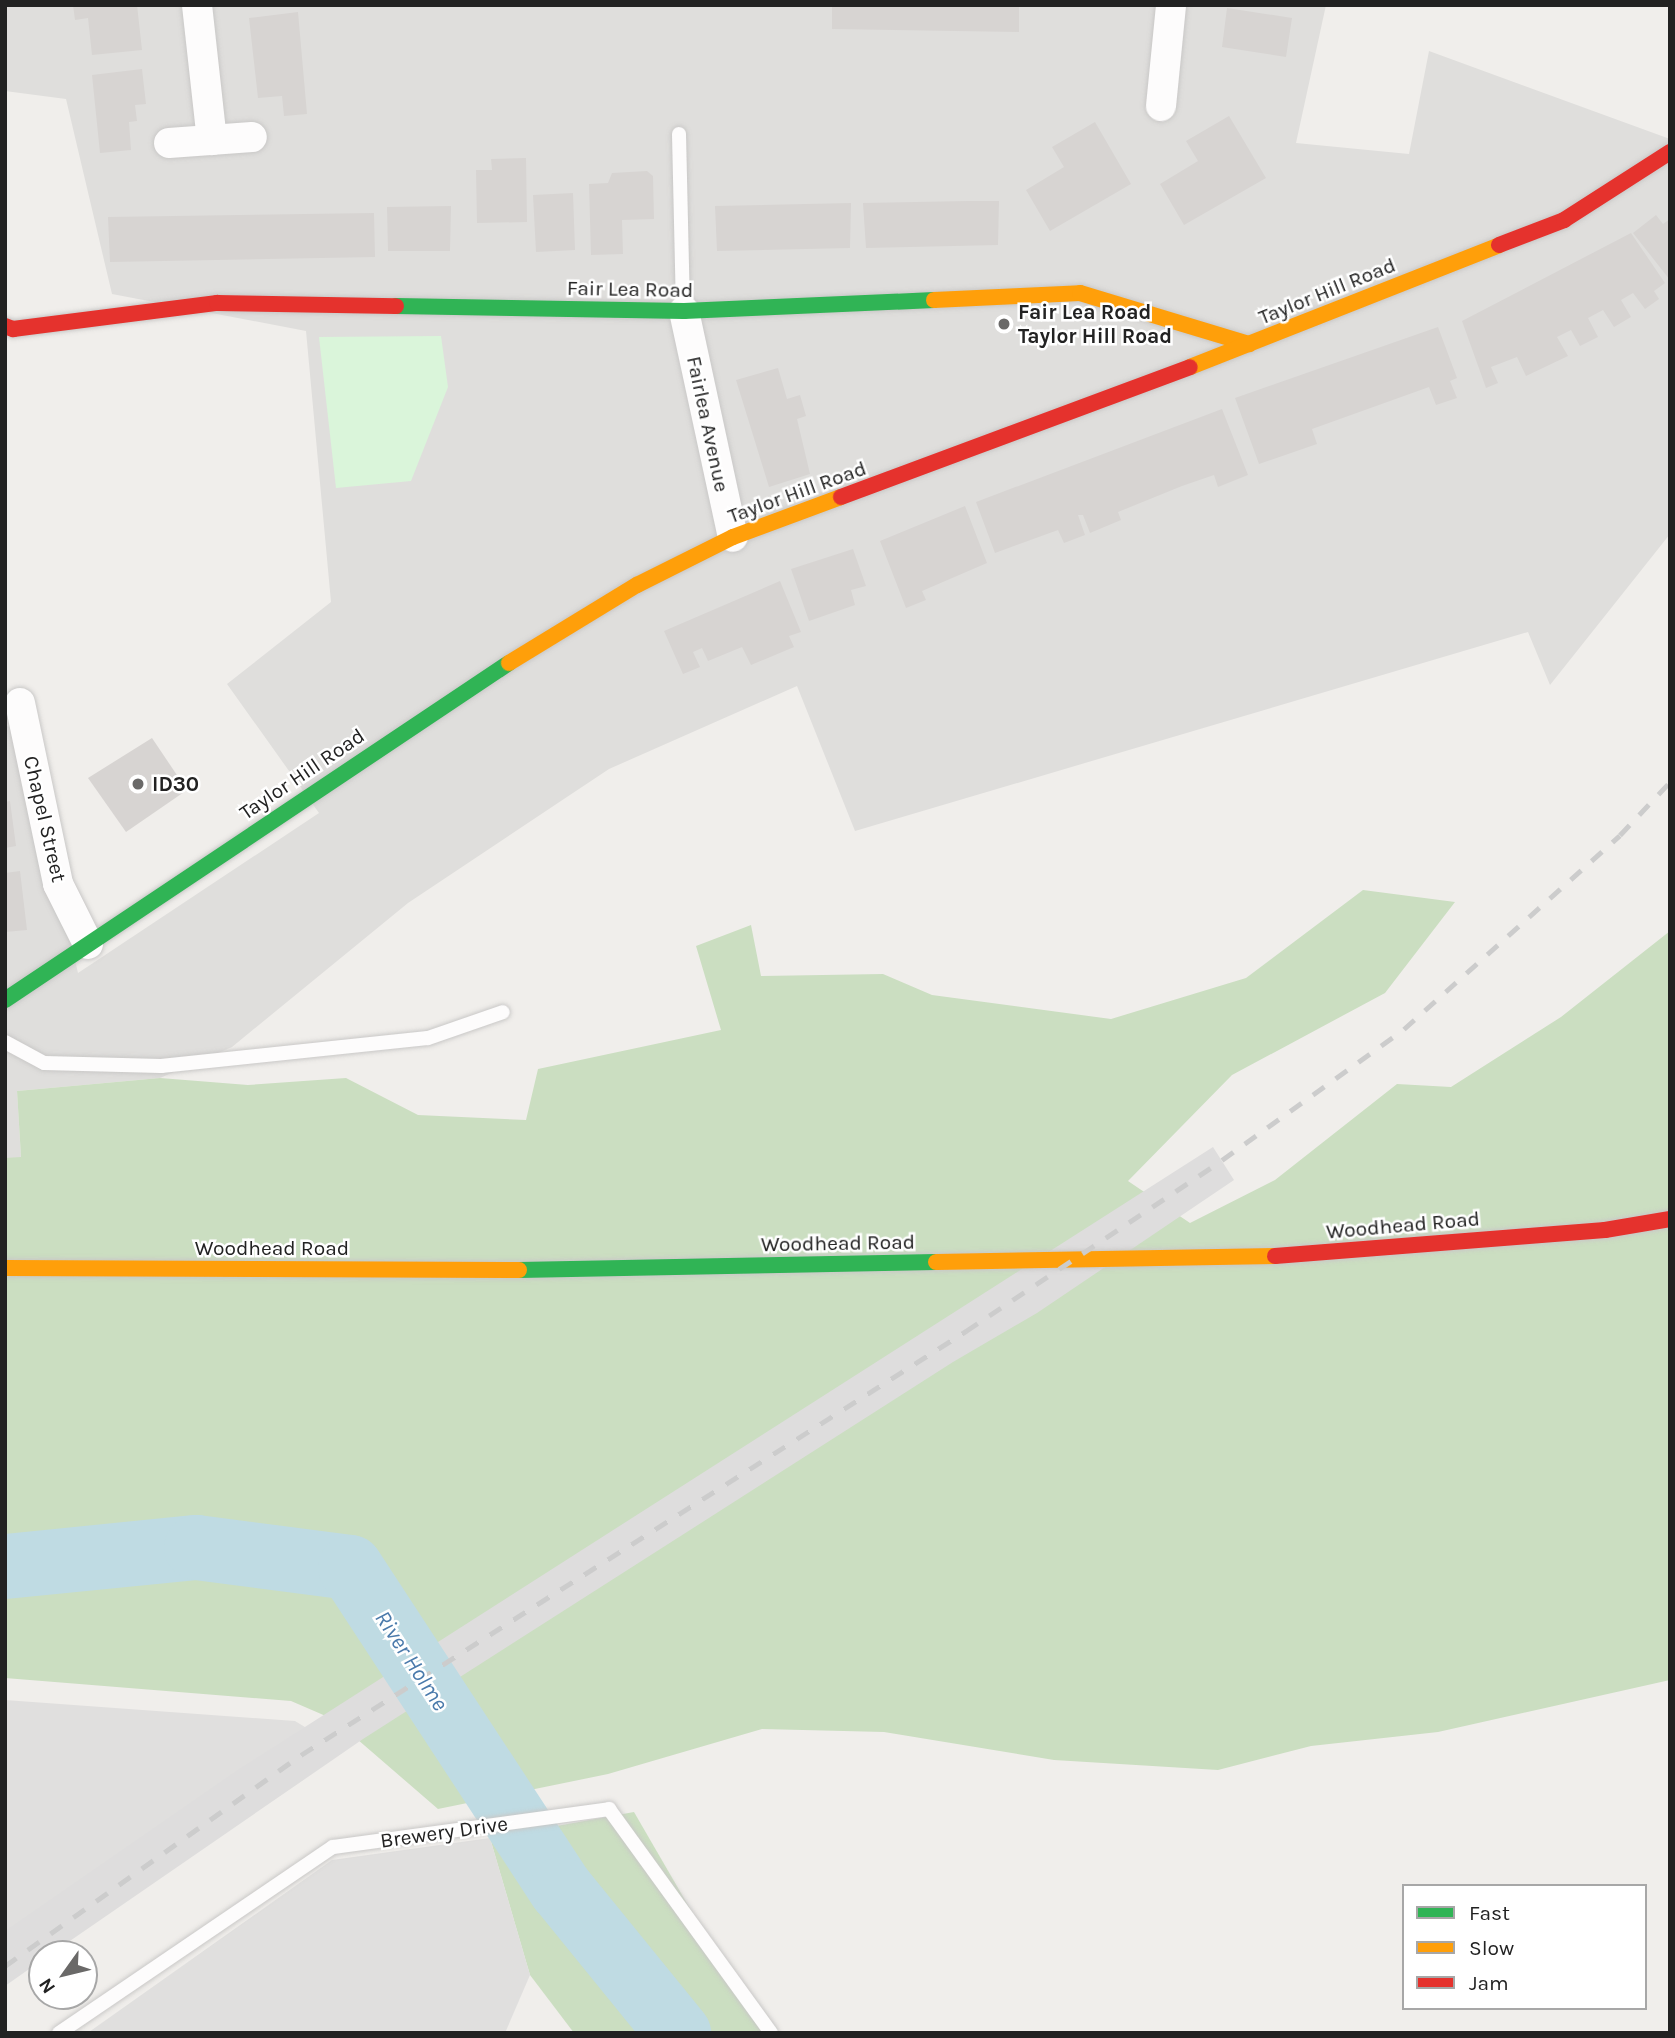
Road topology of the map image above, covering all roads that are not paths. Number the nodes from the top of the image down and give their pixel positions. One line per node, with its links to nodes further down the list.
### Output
1 (197, 5): 6 (street)
2 (1171, 5): 3 (street)
3 (1161, 106)
4 (679, 134): 9 (lane)
5 (252, 137): 6 (street)
6 (212, 140): 7 (street)
7 (169, 143)
8 (1670, 152): 11 (street, Taylor Hill Road)
9 (684, 311): 10 (street, Fair Lea Road); 11 (street, Fair Lea Road); 12 (street, Fairlea Avenue)
10 (5, 326)
11 (1249, 344): 12 (street, Taylor Hill Road)
12 (733, 537): 14 (street, Taylor Hill Road)
13 (12, 702): 14 (street, Chapel Street)
14 (88, 944): 15 (street, Taylor Hill Road)
15 (5, 1000)
16 (503, 1012): 17 (lane)
17 (5, 1042)
18 (1670, 1219): 19 (street, Woodhead Road)
19 (5, 1268)
20 (59, 2033): 21 (lane, Brewery Drive)
21 (771, 2033)

